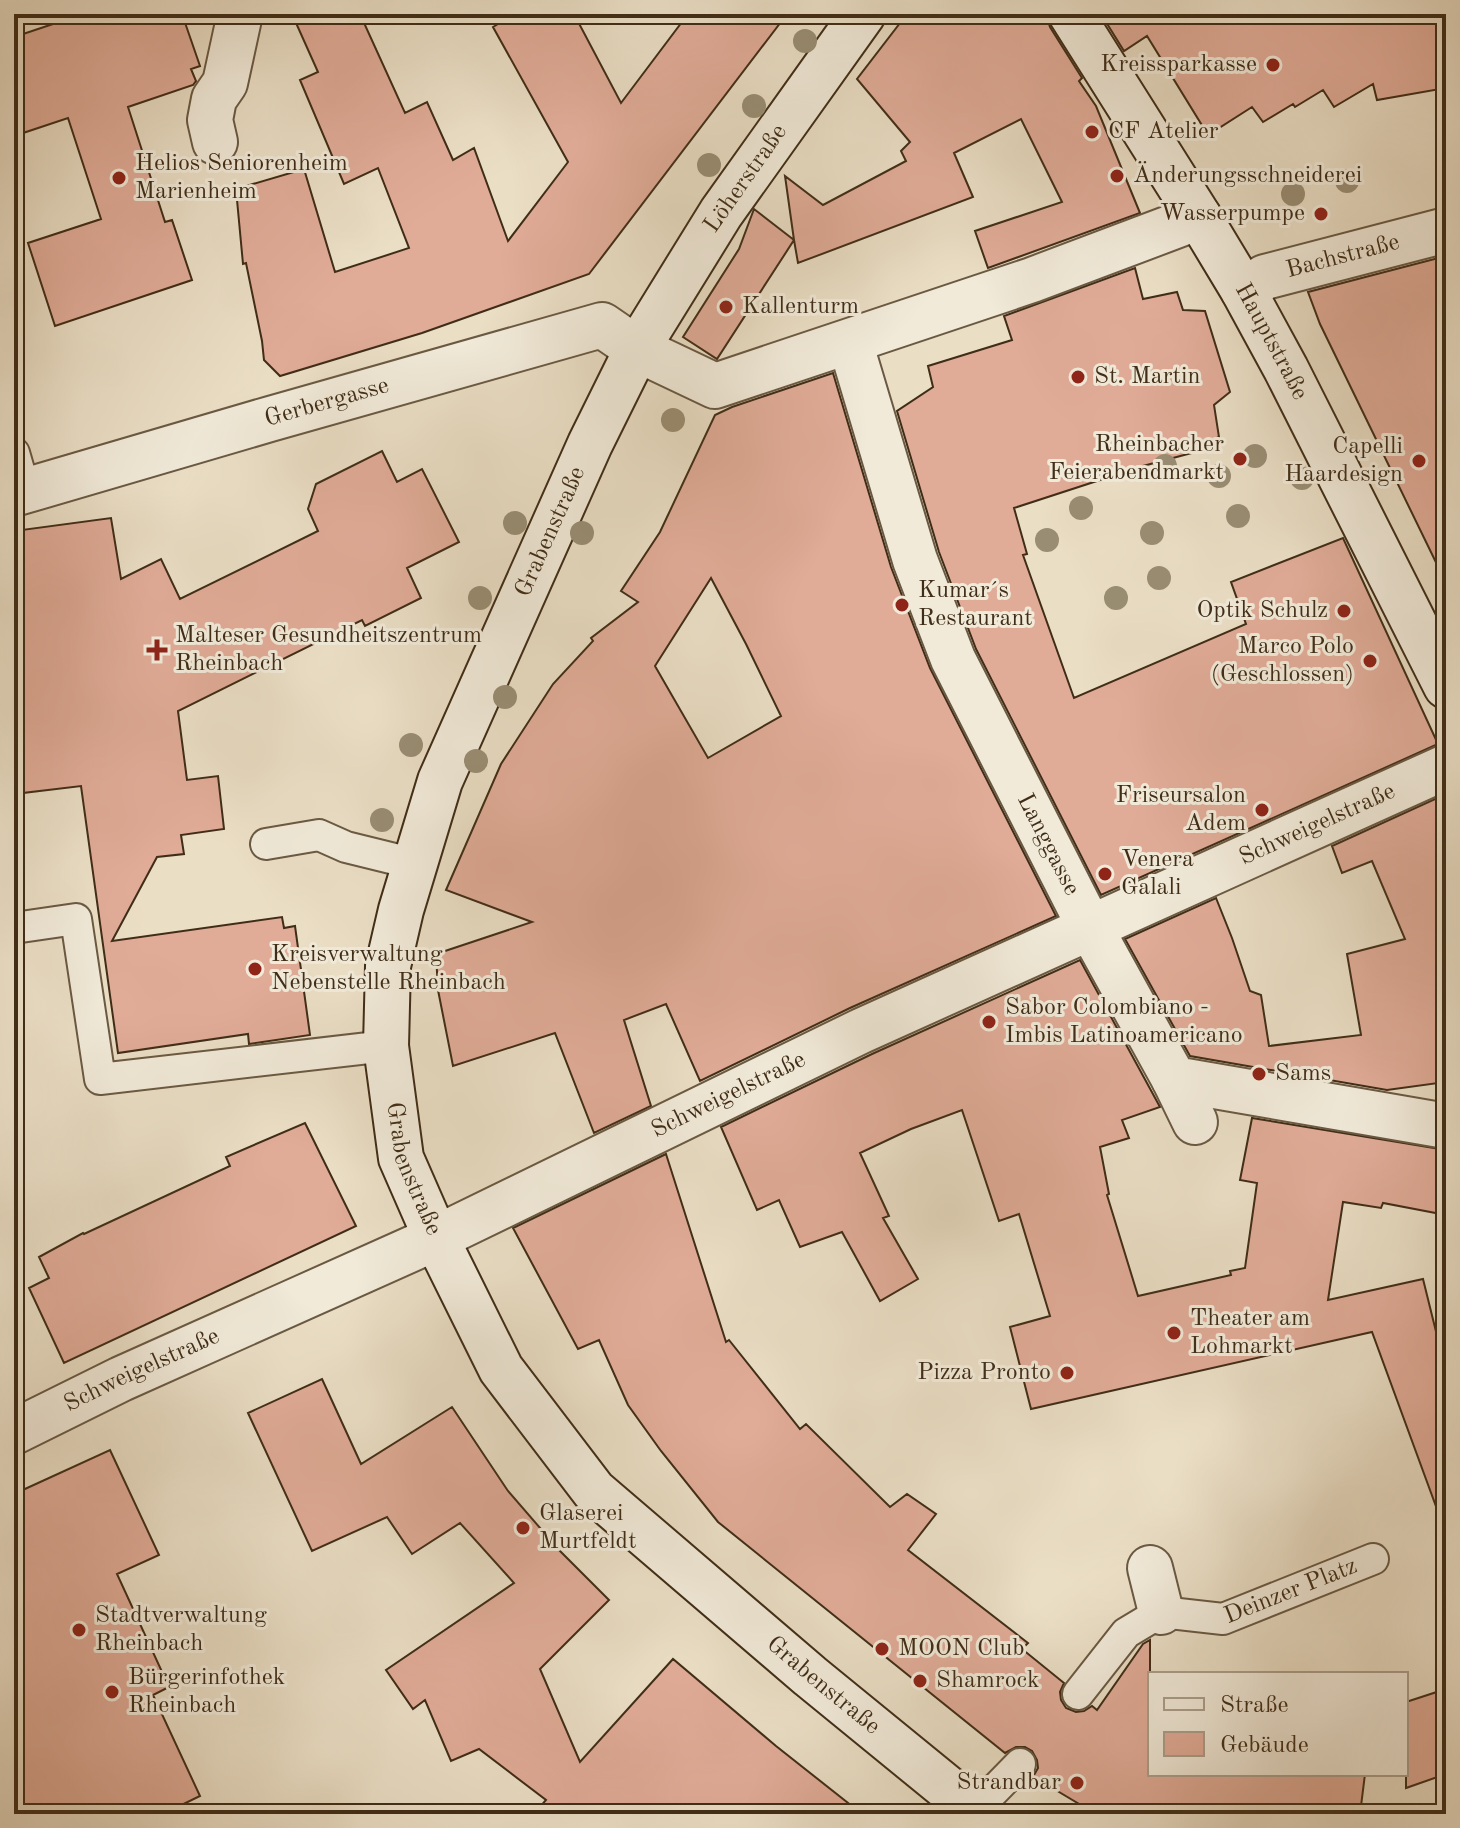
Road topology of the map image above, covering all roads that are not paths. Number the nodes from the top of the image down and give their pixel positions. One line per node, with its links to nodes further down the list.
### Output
1 (240, 14): 4 (street)
2 (863, 14): 9 (street, Löherstraße)
3 (1071, 14): 5 (street, Hauptstraße)
4 (215, 142)
5 (1199, 217): 7 (street, Hauptstraße); 8 (street)
6 (1446, 230): 7 (street, Bachstraße)
7 (1243, 290): 11 (street, Hauptstraße)
8 (850, 342): 9 (street); 15 (street, Langgasse)
9 (637, 349): 10 (street, Gerbergasse); 14 (street, Grabenstraße)
10 (18, 479)
11 (1446, 686)
12 (1446, 767): 15 (street, Schweigelstraße)
13 (266, 844): 14 (lane)
14 (415, 864): 17 (street, Grabenstraße)
15 (1090, 927): 18 (street, Langgasse); 21 (street, Schweigelstraße)
16 (14, 928): 17 (lane)
17 (386, 1046): 21 (street, Grabenstraße)
18 (1174, 1079): 19 (street, Langgasse); 20 (street)
19 (1195, 1122)
20 (1446, 1126)
21 (436, 1238): 22 (street, Schweigelstraße); 28 (street, Grabenstraße)
22 (14, 1432)
23 (1373, 1559): 25 (lane, Deinzer Platz)
24 (1150, 1568): 25 (street)
25 (1161, 1612): 26 (lane)
26 (1078, 1694)
27 (1020, 1764): 28 (lane)
28 (975, 1813)

